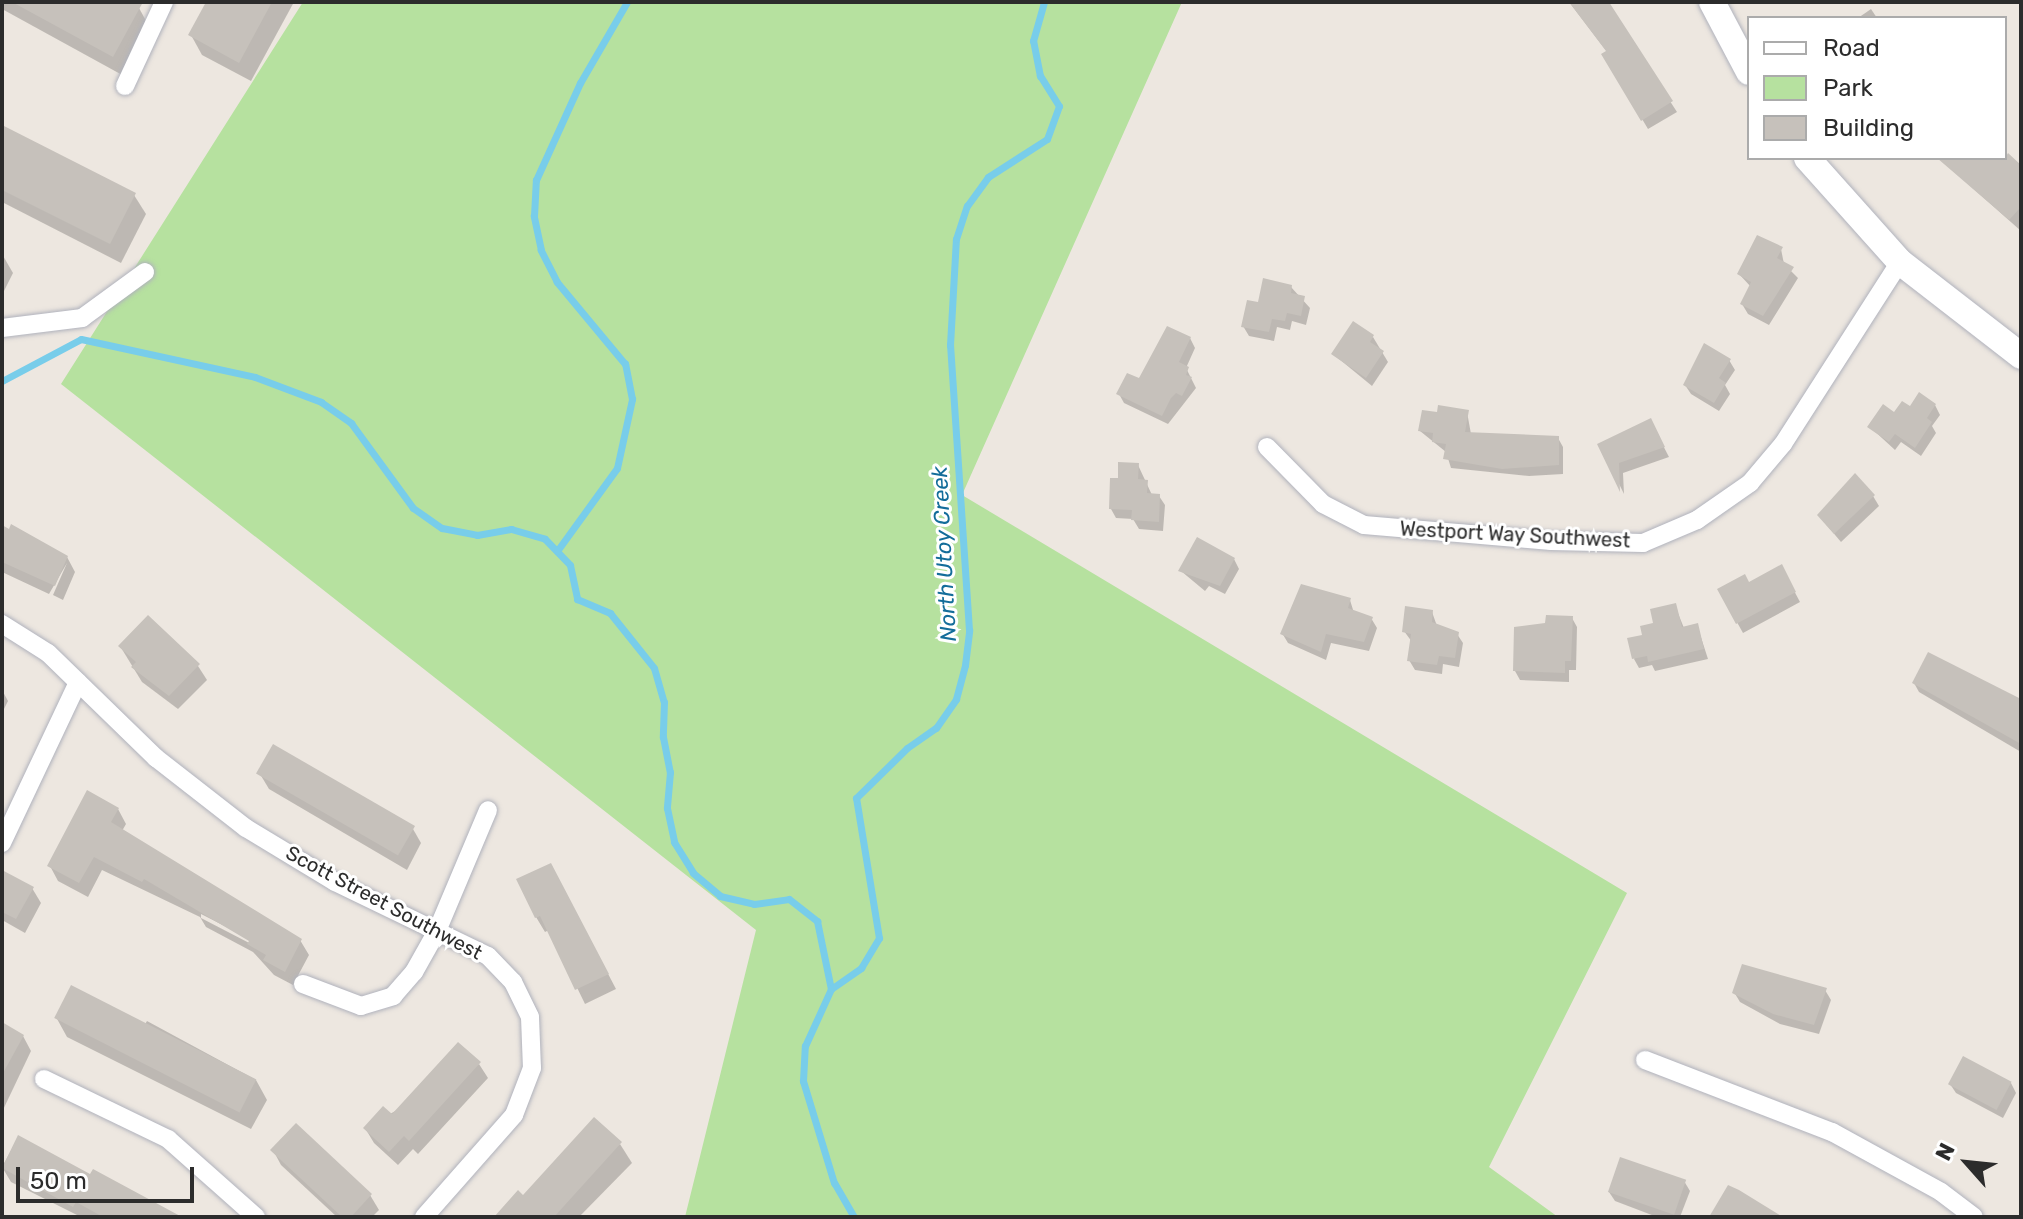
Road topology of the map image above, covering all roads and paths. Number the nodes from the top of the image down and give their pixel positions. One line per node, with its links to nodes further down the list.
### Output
1 (164, 2): 4 (street)
2 (1712, 2): 3 (street)
3 (1747, 68)
4 (125, 86)
5 (1809, 160): 6 (street)
6 (1900, 262): 9 (street); 10 (street, Westport Way Southwest)
7 (145, 272): 8 (street)
8 (2, 328)
9 (2021, 356)
10 (1267, 447)
11 (2, 624): 12 (street, Scott Street Southwest)
12 (78, 682): 14 (street); 15 (street, Scott Street Southwest)
13 (488, 810): 15 (street)
14 (2, 843)
15 (437, 931): 16 (street); 20 (street, Scott Street Southwest)
16 (303, 984)
17 (1645, 1060): 21 (street)
18 (44, 1079): 19 (street)
19 (256, 1217)
20 (424, 1217)
21 (1974, 1217)

